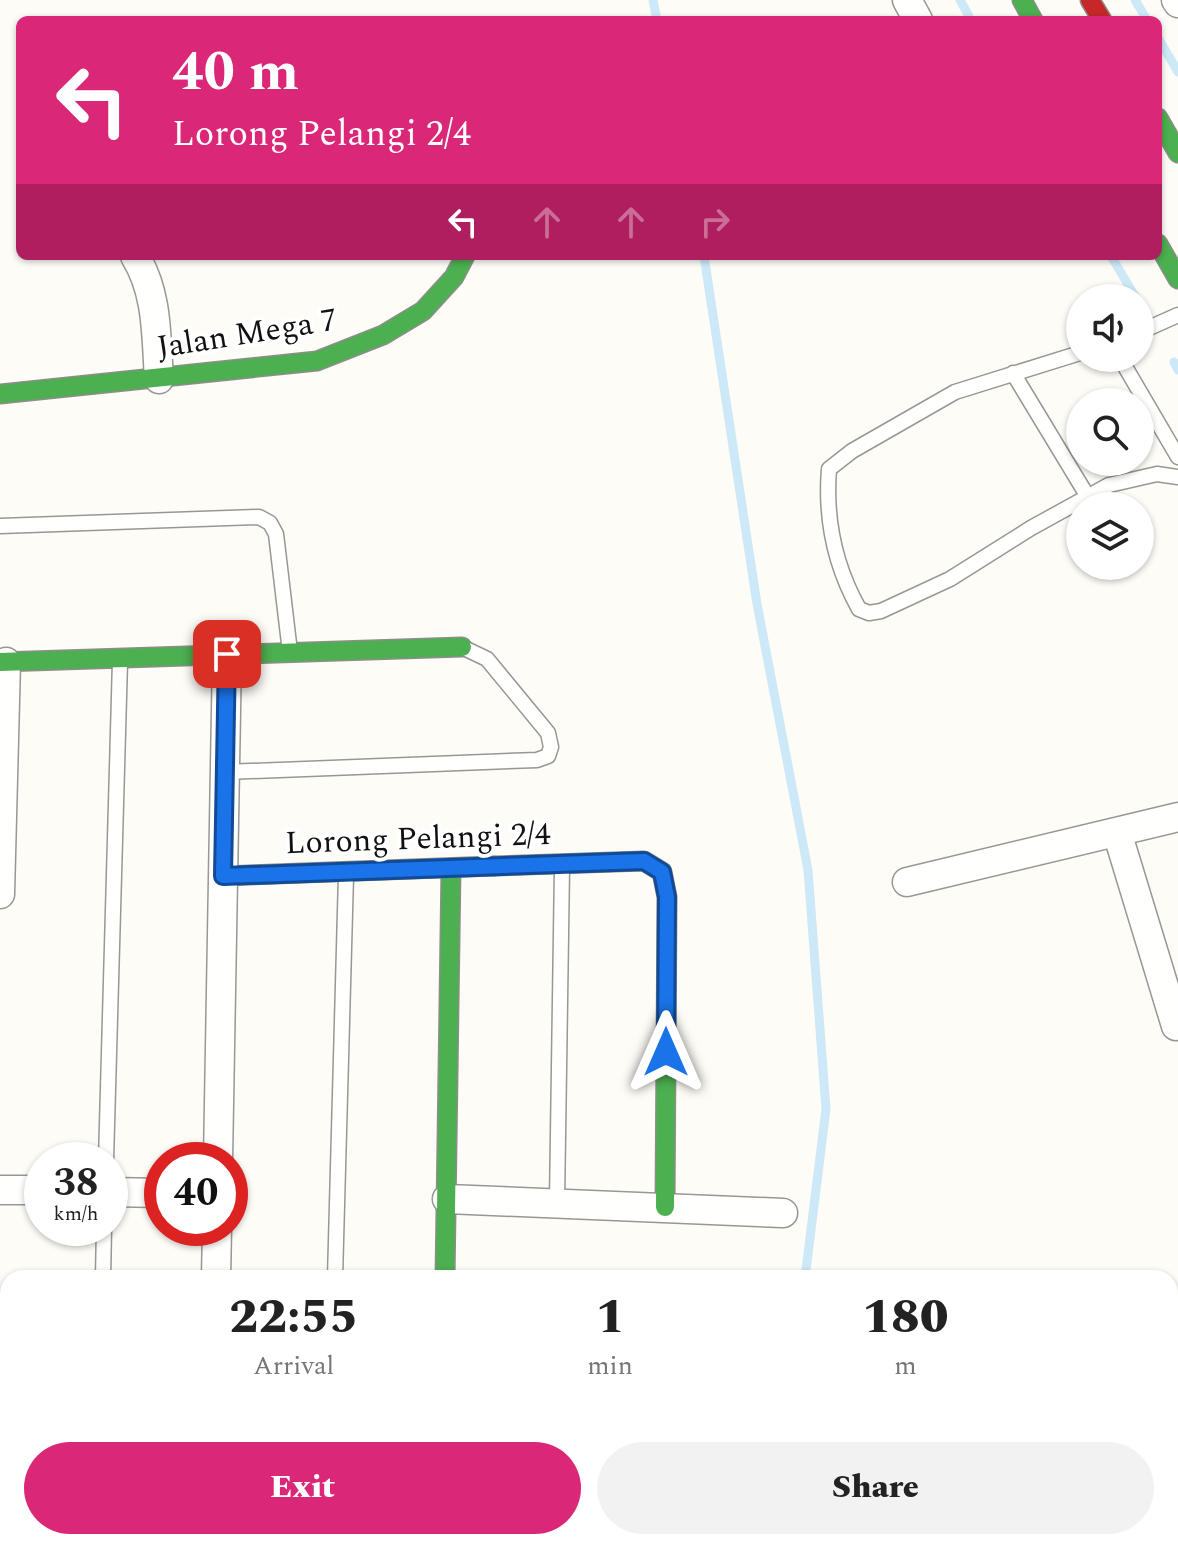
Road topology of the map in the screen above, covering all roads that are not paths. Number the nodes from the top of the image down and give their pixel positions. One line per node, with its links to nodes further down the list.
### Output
1 (1162, 125): 2 (street)
2 (1178, 153)
3 (1162, 251): 6 (street)
4 (138, 260): 12 (street)
5 (463, 260): 12 (street, Jalan Mega 7)
6 (1178, 279)
7 (1178, 315): 8 (lane)
8 (1154, 326)
9 (1066, 357): 11 (lane)
10 (1128, 372): 14 (lane)
11 (1013, 373): 16 (lane); 18 (lane)
12 (159, 379): 13 (street, Jalan Mega 7)
13 (0, 394)
14 (1178, 457)
15 (1178, 477): 17 (lane)
16 (1085, 492)
17 (1097, 492)
18 (1066, 509)
19 (0, 526): 21 (lane)
20 (462, 647): 21 (street); 25 (lane)
21 (291, 652): 22 (street)
22 (227, 654): 23 (street); 25 (street)
23 (120, 658): 24 (street); 35 (lane)
24 (3, 662): 33 (street)
25 (225, 772): 31 (street)
26 (1178, 817): 27 (street)
27 (1117, 832): 32 (street); 34 (street)
28 (562, 863): 29 (street, Lorong Pelangi 2/4); 40 (lane); 41 (street, Lorong Pelangi 2/4)
29 (451, 868): 30 (street, Lorong Pelangi 2/4); 39 (street)
30 (346, 872): 31 (street, Lorong Pelangi 2/4); 47 (lane)
31 (223, 876): 36 (street)
32 (907, 882)
33 (0, 894)
34 (1176, 1026)
35 (107, 1142)
36 (218, 1142)
37 (0, 1190): 38 (street)
38 (24, 1190)
39 (447, 1199): 40 (street); 48 (street)
40 (557, 1202): 41 (street)
41 (665, 1207): 42 (street)
42 (783, 1213)
43 (104, 1246): 45 (lane)
44 (217, 1246): 46 (street)
45 (103, 1270)
46 (216, 1270)
47 (335, 1270)
48 (445, 1270)

